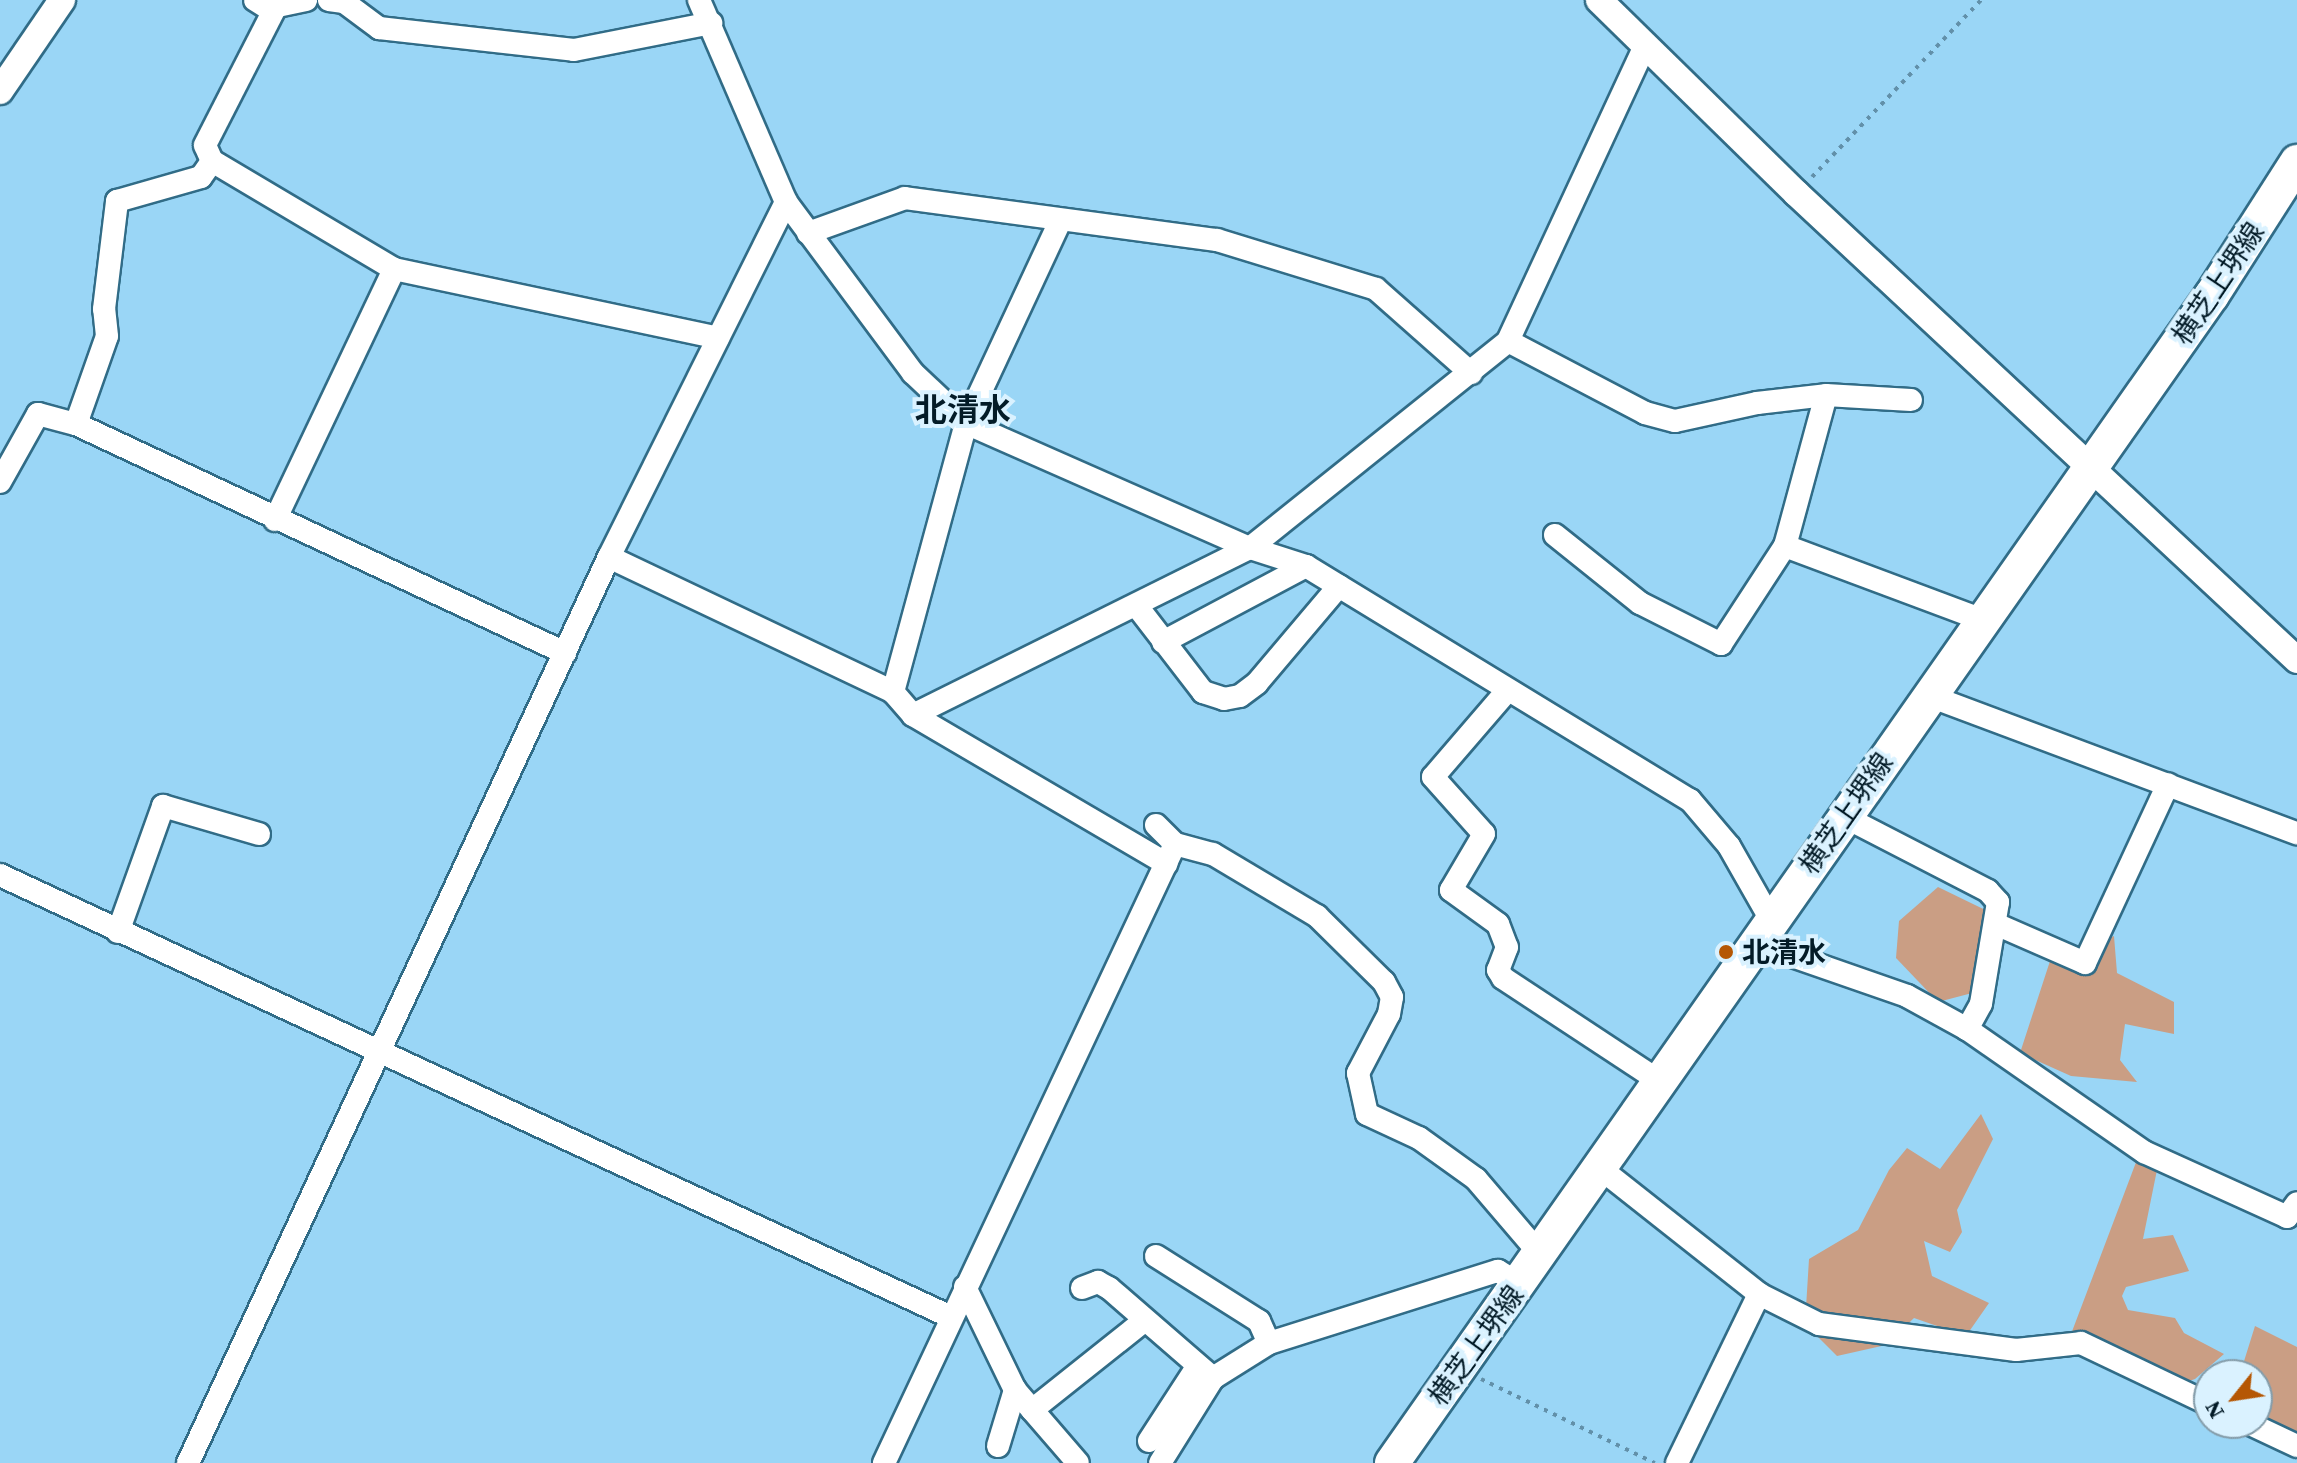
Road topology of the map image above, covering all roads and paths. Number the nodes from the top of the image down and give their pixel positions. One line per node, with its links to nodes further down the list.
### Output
1 (62, 0): 10 (street)
2 (306, 0): 7 (street)
3 (329, 0): 8 (street)
4 (699, 0): 8 (street)
5 (1599, 0): 9 (street)
6 (1981, 0): 13 (path)
7 (265, 3): 11 (street)
8 (711, 23): 14 (street)
9 (1646, 44): 13 (street); 19 (street)
10 (0, 91)
11 (212, 161): 17 (street); 24 (street)
12 (2297, 162): 25 (main road, 横芝上堺線)
13 (1796, 193): 25 (street)
14 (786, 202): 16 (street); 18 (street)
15 (1060, 221): 16 (street); 20 (street); 23 (street)
16 (808, 233): 23 (street)
17 (394, 269): 18 (street); 27 (street)
18 (718, 338): 31 (street)
19 (1508, 341): 20 (street); 21 (street)
20 (1471, 373): 30 (street)
21 (1826, 395): 22 (street); 29 (street)
22 (1911, 400)
23 (966, 423): 30 (street); 40 (street)
24 (76, 424): 26 (street); 27 (street)
25 (2091, 463): 35 (main road, 横芝上堺線); 38 (street)
26 (0, 482)
27 (275, 520): 37 (street)
28 (1555, 535): 29 (street)
29 (1785, 546): 35 (street)
30 (1250, 548): 32 (street); 34 (street)
31 (609, 557): 37 (street); 40 (street)
32 (1306, 566): 33 (street); 36 (street)
33 (1339, 586): 36 (street); 39 (street)
34 (1136, 605): 36 (street); 42 (street)
35 (1983, 620): 41 (main road, 横芝上堺線)
36 (1163, 642)
37 (565, 653): 54 (street)
38 (2297, 660)
39 (1507, 691): 51 (street); 55 (street)
40 (893, 692): 42 (street)
41 (1927, 695): 43 (street); 44 (main road, 横芝上堺線)
42 (913, 715): 48 (street)
43 (2168, 784): 46 (street); 50 (street)
44 (1843, 816): 50 (street); 51 (main road, 横芝上堺線)
45 (1156, 825): 48 (street)
46 (2297, 833)
47 (259, 834): 52 (street)
48 (1171, 854): 58 (street); 61 (street)
49 (0, 875): 52 (street)
50 (1998, 925): 53 (street)
51 (1763, 931): 53 (street); 55 (main road, 横芝上堺線)
52 (118, 932): 54 (street)
53 (1967, 1029): 57 (street)
54 (380, 1055): 64 (street); 77 (street)
55 (1661, 1082): 56 (main road, 横芝上堺線)
56 (1601, 1169): 58 (main road, 横芝上堺線); 63 (street)
57 (2297, 1203)
58 (1541, 1255): 60 (main road, 横芝上堺線)
59 (1156, 1256): 66 (street)
60 (1520, 1284): 66 (street); 67 (main road, 横芝上堺線)
61 (965, 1287): 64 (street); 69 (street)
62 (1082, 1288): 65 (street)
63 (1759, 1294): 70 (street); 82 (street)
64 (951, 1317): 78 (street)
65 (1144, 1321): 68 (street); 71 (street)
66 (1269, 1343): 68 (street)
67 (1461, 1369): 80 (main road, 横芝上堺線); 81 (path)
68 (1205, 1373): 73 (street); 76 (street)
69 (1015, 1390): 71 (street); 74 (street)
70 (2193, 1396)
71 (1032, 1410): 79 (street)
72 (2273, 1435): 75 (street)
73 (1149, 1441)
74 (998, 1446)
75 (2297, 1446)
76 (1163, 1462)
77 (188, 1463)
78 (884, 1463)
79 (1078, 1463)
80 (1392, 1463)
81 (1655, 1463)
82 (1677, 1463)

